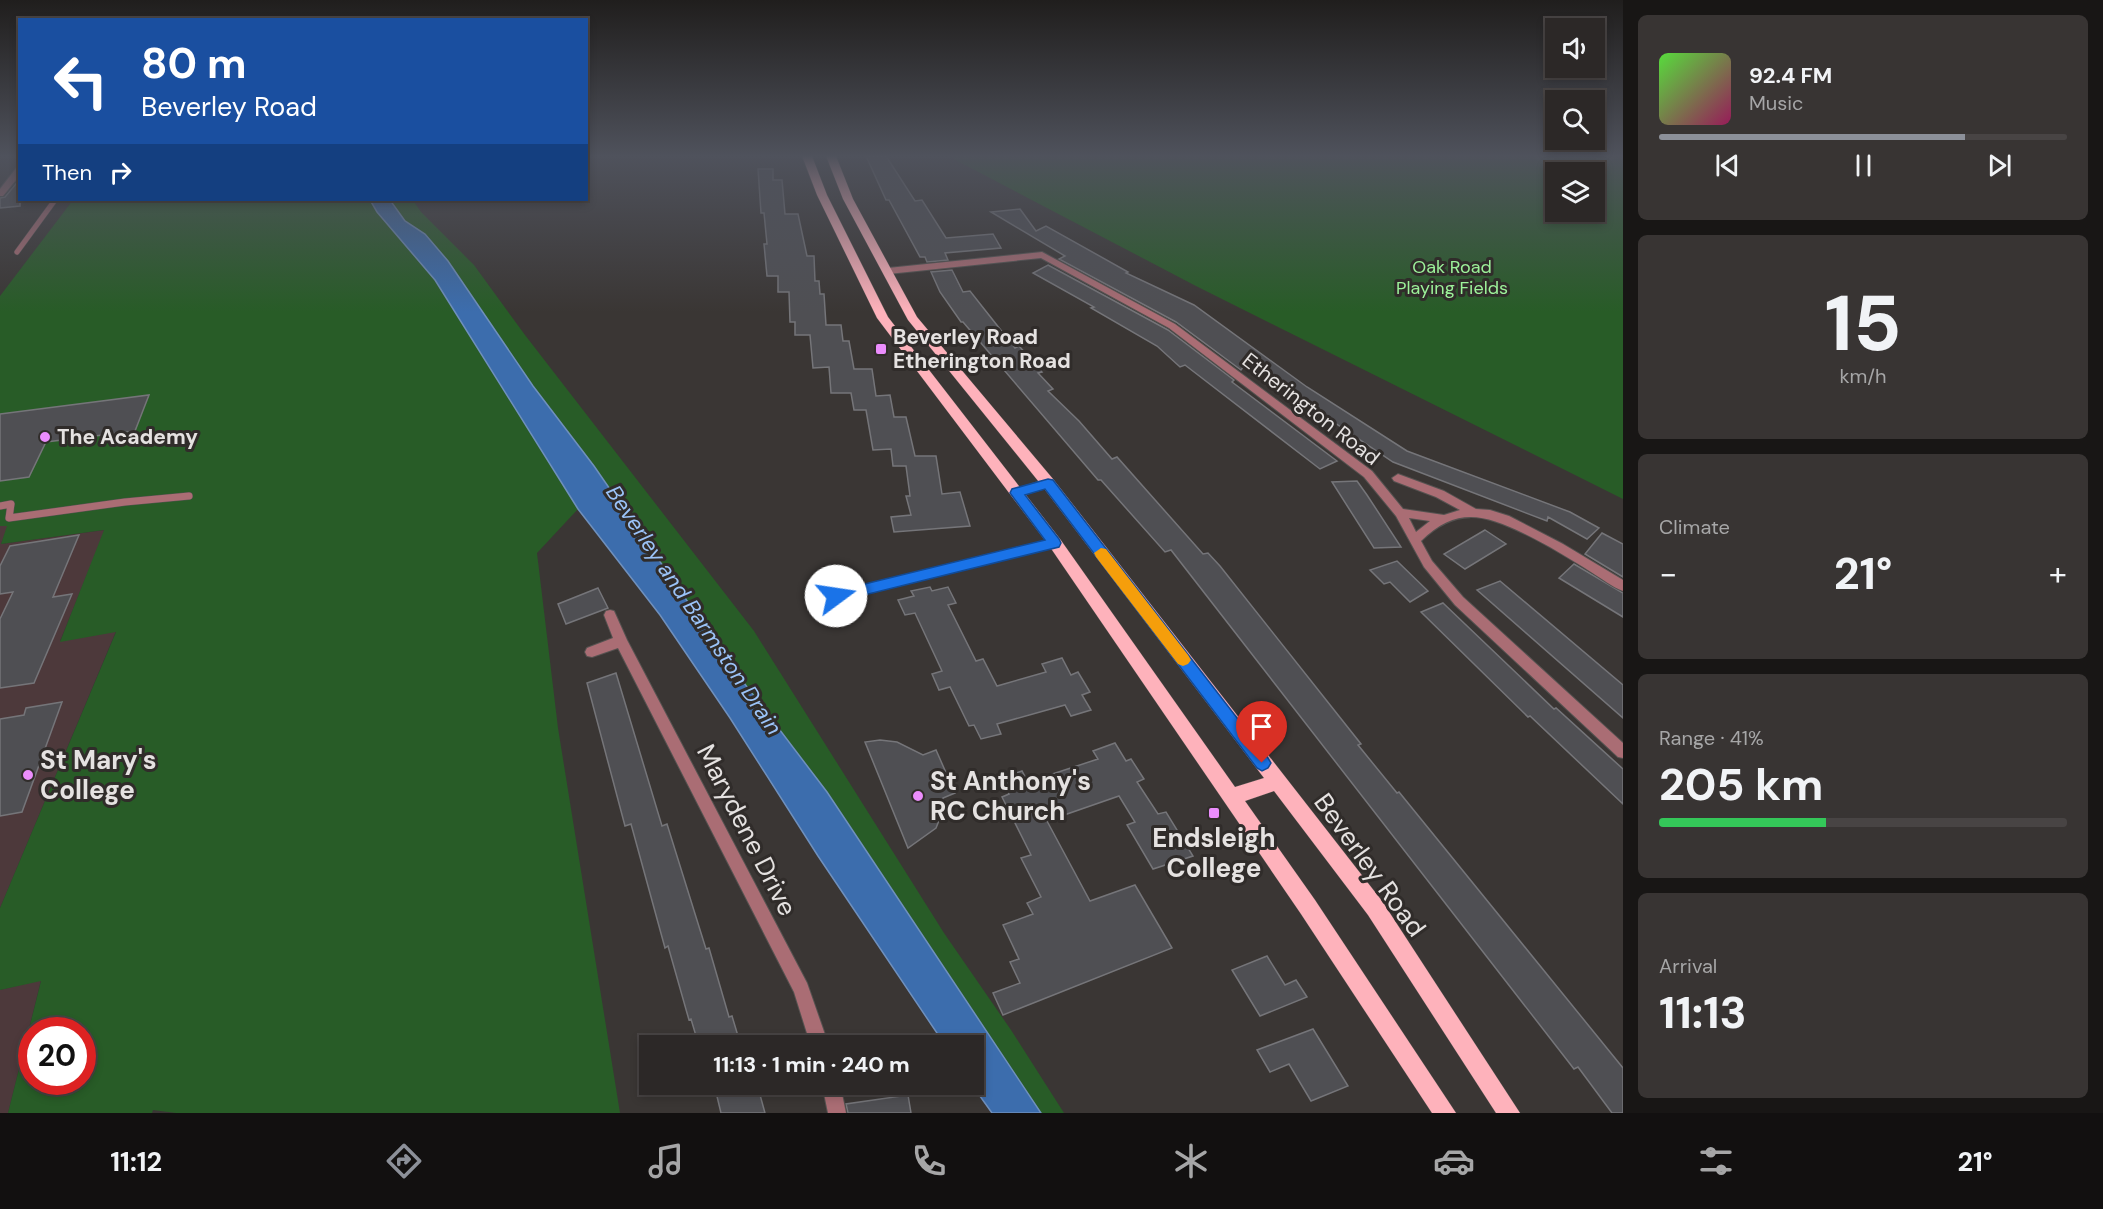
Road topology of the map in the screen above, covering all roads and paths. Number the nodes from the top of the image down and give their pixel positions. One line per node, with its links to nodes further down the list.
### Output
1 (49, 208): 6 (lane)
2 (830, 208): 5 (main road, Beverley Road)
3 (853, 208): 4 (main road, Beverley Road)
4 (870, 240): 5 (main road); 7 (main road, Beverley Road)
5 (846, 243): 8 (main road, Beverley Road)
6 (17, 252)
7 (888, 271): 8 (main road, Beverley Road); 15 (street, Etherington Road)
8 (891, 306): 10 (main road, Beverley Road); 11 (main road, Beverley Road)
9 (1398, 478): 14 (street)
10 (1048, 483): 11 (street); 25 (main road, Beverley Road)
11 (1016, 493): 18 (main road, Beverley Road)
12 (189, 496): 13 (lane)
13 (0, 506)
14 (1473, 512): 16 (street); 19 (street)
15 (1400, 513): 16 (street); 17 (street, Etherington Road)
16 (1441, 519): 17 (street)
17 (1415, 540): 24 (street, Etherington Road)
18 (1054, 543): 20 (lane); 26 (main road, Beverley Road)
19 (1623, 586)
20 (836, 596)
21 (610, 615): 22 (street, Marydene Drive)
22 (621, 641): 23 (street); 27 (street, Marydene Drive)
23 (592, 652)
24 (1623, 752)
25 (1277, 782): 26 (main road); 31 (main road, Beverley Road)
26 (1232, 797): 30 (main road, Beverley Road)
27 (816, 1035)
28 (833, 1095): 29 (street)
29 (837, 1113)
30 (1445, 1113)
31 (1509, 1113)

